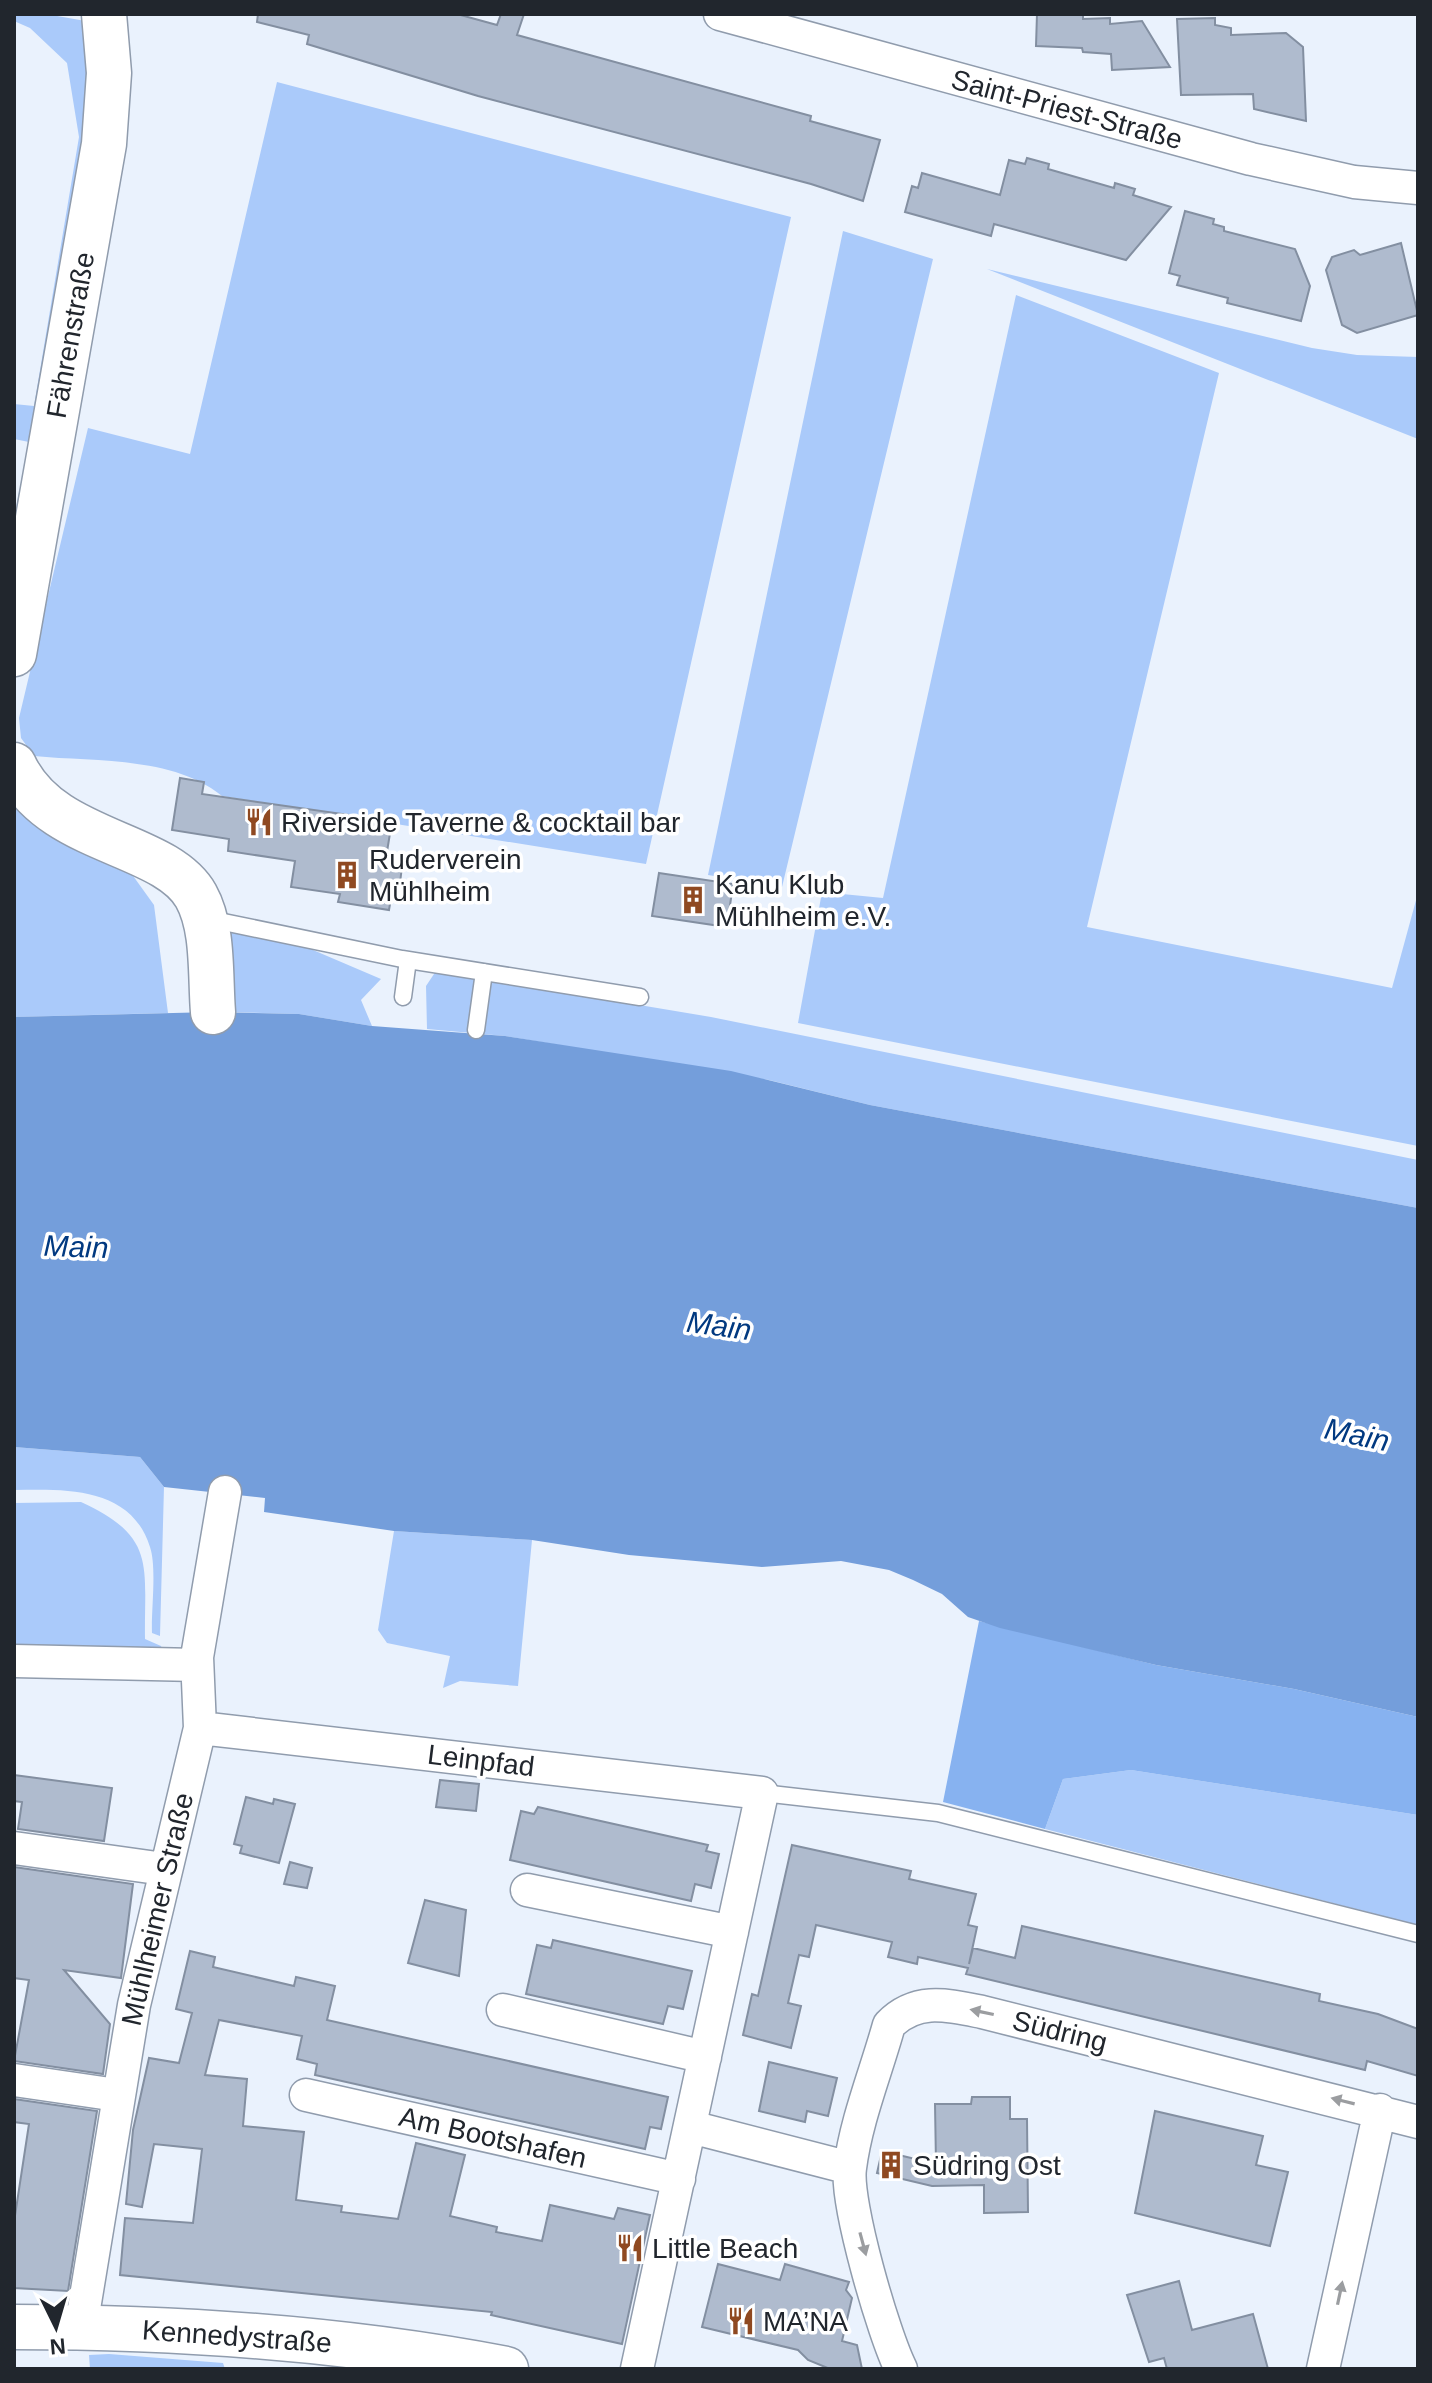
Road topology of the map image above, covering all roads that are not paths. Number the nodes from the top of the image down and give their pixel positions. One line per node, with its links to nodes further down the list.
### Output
1 (104, 14): 4 (street, Fährenstraße)
2 (720, 14): 3 (street, Saint-Priest-Straße)
3 (1418, 188)
4 (14, 654)
5 (14, 765): 6 (street)
6 (204, 917): 7 (lane); 11 (street)
7 (408, 960): 8 (lane); 9 (lane)
8 (484, 972): 10 (lane); 12 (lane)
9 (403, 997)
10 (640, 997)
11 (213, 1012)
12 (476, 1030)
13 (225, 1492): 15 (street, Mühlheimer Straße)
14 (14, 1661): 15 (street)
15 (197, 1665): 16 (street, Mühlheimer Straße)
16 (200, 1728): 17 (street, Leinpfad); 19 (street, Mühlheimer Straße)
17 (762, 1793): 21 (street); 22 (lane)
18 (14, 1848): 19 (street)
19 (164, 1869): 26 (street, Mühlheimer Straße)
20 (527, 1890): 21 (street)
21 (732, 1932): 24 (street)
22 (1418, 1934)
23 (503, 2010): 24 (street)
24 (705, 2057): 30 (street)
25 (14, 2080): 26 (street)
26 (117, 2095): 34 (street, Mühlheimer Straße)
27 (306, 2095): 32 (street, Am Bootshafen)
28 (1380, 2110): 29 (street, Südring); 31 (street, Südring, one-way to 31); 39 (street, one-way to 28)
29 (1418, 2122)
30 (691, 2127): 31 (street); 32 (street)
31 (850, 2168): 38 (street, Südring, one-way to 38)
32 (679, 2179): 37 (street)
33 (14, 2327): 34 (street, Kennedystraße)
34 (81, 2327): 35 (street, Kennedystraße)
35 (265, 2353): 36 (street, Kennedystraße)
36 (506, 2369)
37 (637, 2369)
38 (901, 2369)
39 (1323, 2369)

